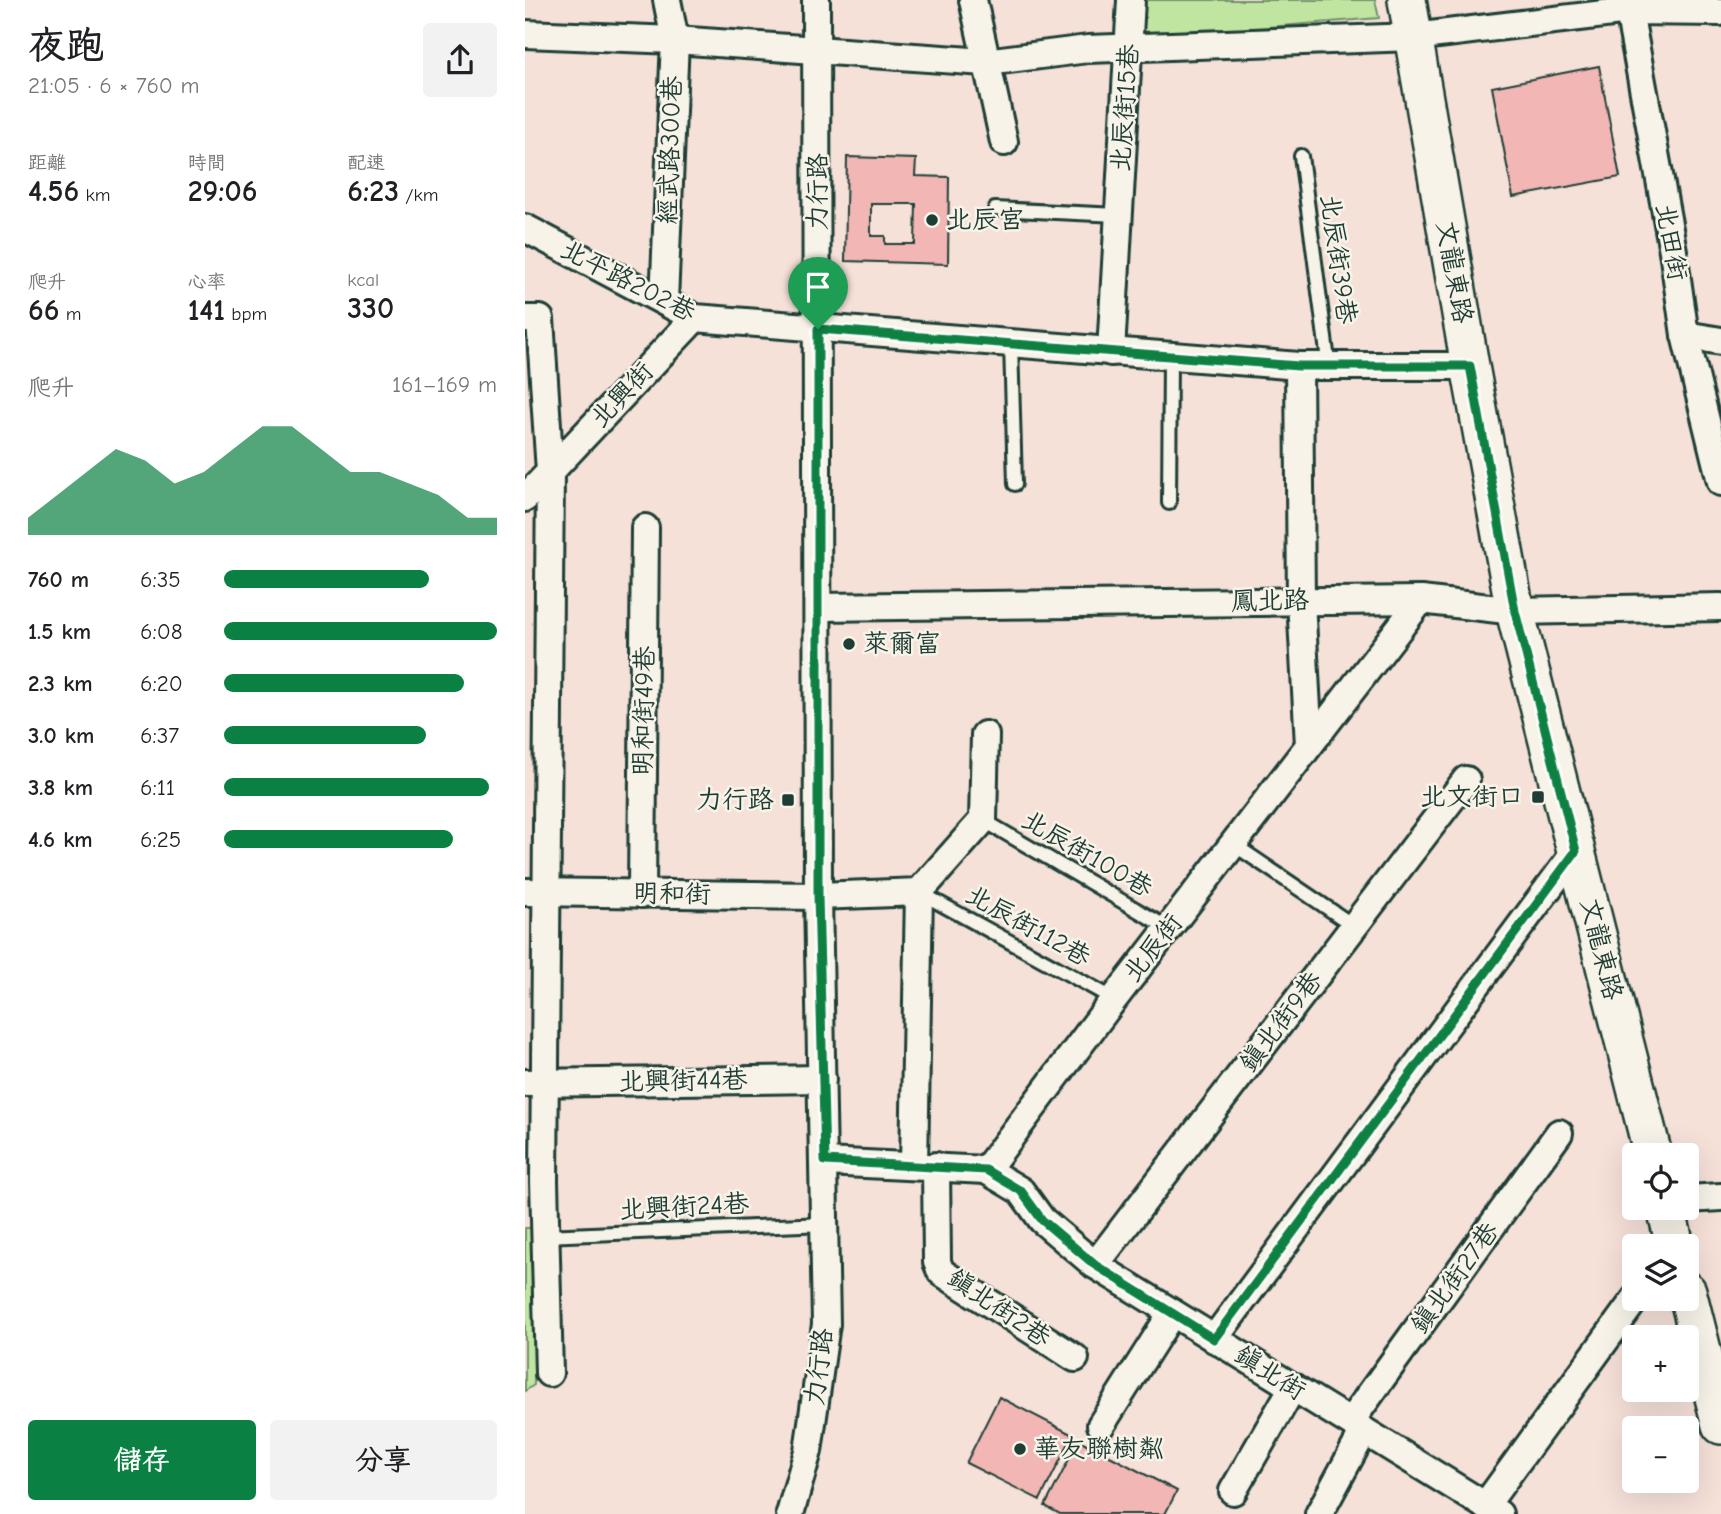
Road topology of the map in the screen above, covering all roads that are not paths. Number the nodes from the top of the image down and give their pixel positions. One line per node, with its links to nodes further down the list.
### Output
1 (667, 0): 10 (street, 經武路300巷)
2 (816, 0): 12 (street, 力行路)
3 (973, 0): 13 (street)
4 (1131, 0): 11 (street, 北辰街15巷)
5 (1408, 0): 9 (street, 文龍東路)
6 (1634, 4): 7 (street); 9 (street); 23 (street, 北田街)
7 (1721, 12)
8 (525, 34): 10 (street)
9 (1413, 37): 11 (street); 29 (street, 文龍東路)
10 (675, 40): 12 (street); 19 (street, 經武路300巷)
11 (1129, 47): 13 (street); 17 (street, 北辰街15巷)
12 (817, 50): 13 (street); 22 (street, 力行路)
13 (985, 62): 14 (street)
14 (1004, 142)
15 (1301, 156): 30 (lane, 北辰街39巷)
16 (995, 209): 17 (lane)
17 (1118, 215): 26 (street, 北辰街15巷)
18 (525, 228): 19 (street, 北平路202巷)
19 (664, 301): 20 (street, 北平路202巷)
20 (695, 318): 22 (street, 北平路202巷); 31 (street, 北興街)
21 (532, 319): 31 (street, 北興街)
22 (818, 329): 25 (street); 39 (street, 力行路)
23 (1685, 335): 24 (street); 32 (street, 北田街)
24 (1721, 341)
25 (1011, 344): 26 (street); 33 (lane)
26 (1111, 352): 27 (street)
27 (1170, 356): 28 (street); 35 (lane)
28 (1299, 366): 30 (street); 38 (street)
29 (1470, 366): 30 (street); 41 (street, 文龍東路)
30 (1329, 368)
31 (550, 472): 34 (street); 42 (street, 北興街)
32 (1721, 482)
33 (1015, 484)
34 (525, 498)
35 (1169, 502)
36 (645, 528): 51 (street, 明和街49巷)
37 (1421, 600): 38 (street, 鳳北路); 41 (street, 鳳北路); 44 (street, 北辰街)
38 (1301, 601): 39 (street, 鳳北路); 44 (street)
39 (818, 607): 52 (street, 力行路)
40 (1721, 607): 41 (street, 鳳北路)
41 (1515, 611): 48 (street, 文龍東路)
42 (537, 709): 49 (street, 北興街)
43 (985, 735): 46 (street)
44 (1309, 745): 47 (street, 北辰街)
45 (1466, 780): 53 (street, 鎮北街9巷)
46 (983, 820): 50 (street); 54 (lane, 北辰街100巷)
47 (1233, 844): 53 (lane); 54 (street, 北辰街)
48 (1576, 851): 59 (street, 文龍東路); 71 (street)
49 (536, 892): 51 (street, 明和街); 57 (street, 北興街)
50 (919, 892): 52 (street, 明和街); 55 (lane, 北辰街112巷); 61 (street)
51 (642, 894): 52 (street, 明和街)
52 (818, 896): 56 (street, 力行路)
53 (1354, 926): 67 (street, 鎮北街9巷)
54 (1168, 928): 55 (street, 北辰街)
55 (1114, 999): 62 (street, 北辰街)
56 (822, 1079): 57 (street, 北興街44巷); 60 (street, 力行路)
57 (535, 1083): 66 (street, 北興街)
58 (1559, 1133): 77 (street, 鎮北街27巷)
59 (1650, 1143)
60 (825, 1161): 61 (street); 65 (street, 力行路)
61 (925, 1165): 62 (street); 72 (street, 鎮北街2巷)
62 (986, 1170): 67 (street, 鎮北街)
63 (1721, 1197): 64 (street)
64 (1699, 1198)
65 (825, 1224): 66 (lane, 北興街24巷); 80 (street, 力行路)
66 (545, 1236): 73 (street, 北興街)
67 (1095, 1265): 70 (street, 鎮北街)
68 (1627, 1311): 79 (street)
69 (1692, 1311): 76 (street)
70 (1172, 1312): 71 (street, 鎮北街); 75 (street)
71 (1214, 1339): 74 (street, 鎮北街)
72 (1076, 1358)
73 (549, 1373)
74 (1293, 1387): 77 (street, 鎮北街); 78 (street)
75 (1101, 1425)
76 (1721, 1425)
77 (1357, 1427): 79 (street, 鎮北街); 81 (street, 鎮北街27巷)
78 (1233, 1491)
79 (1492, 1510)
80 (790, 1514)
81 (1319, 1514)

